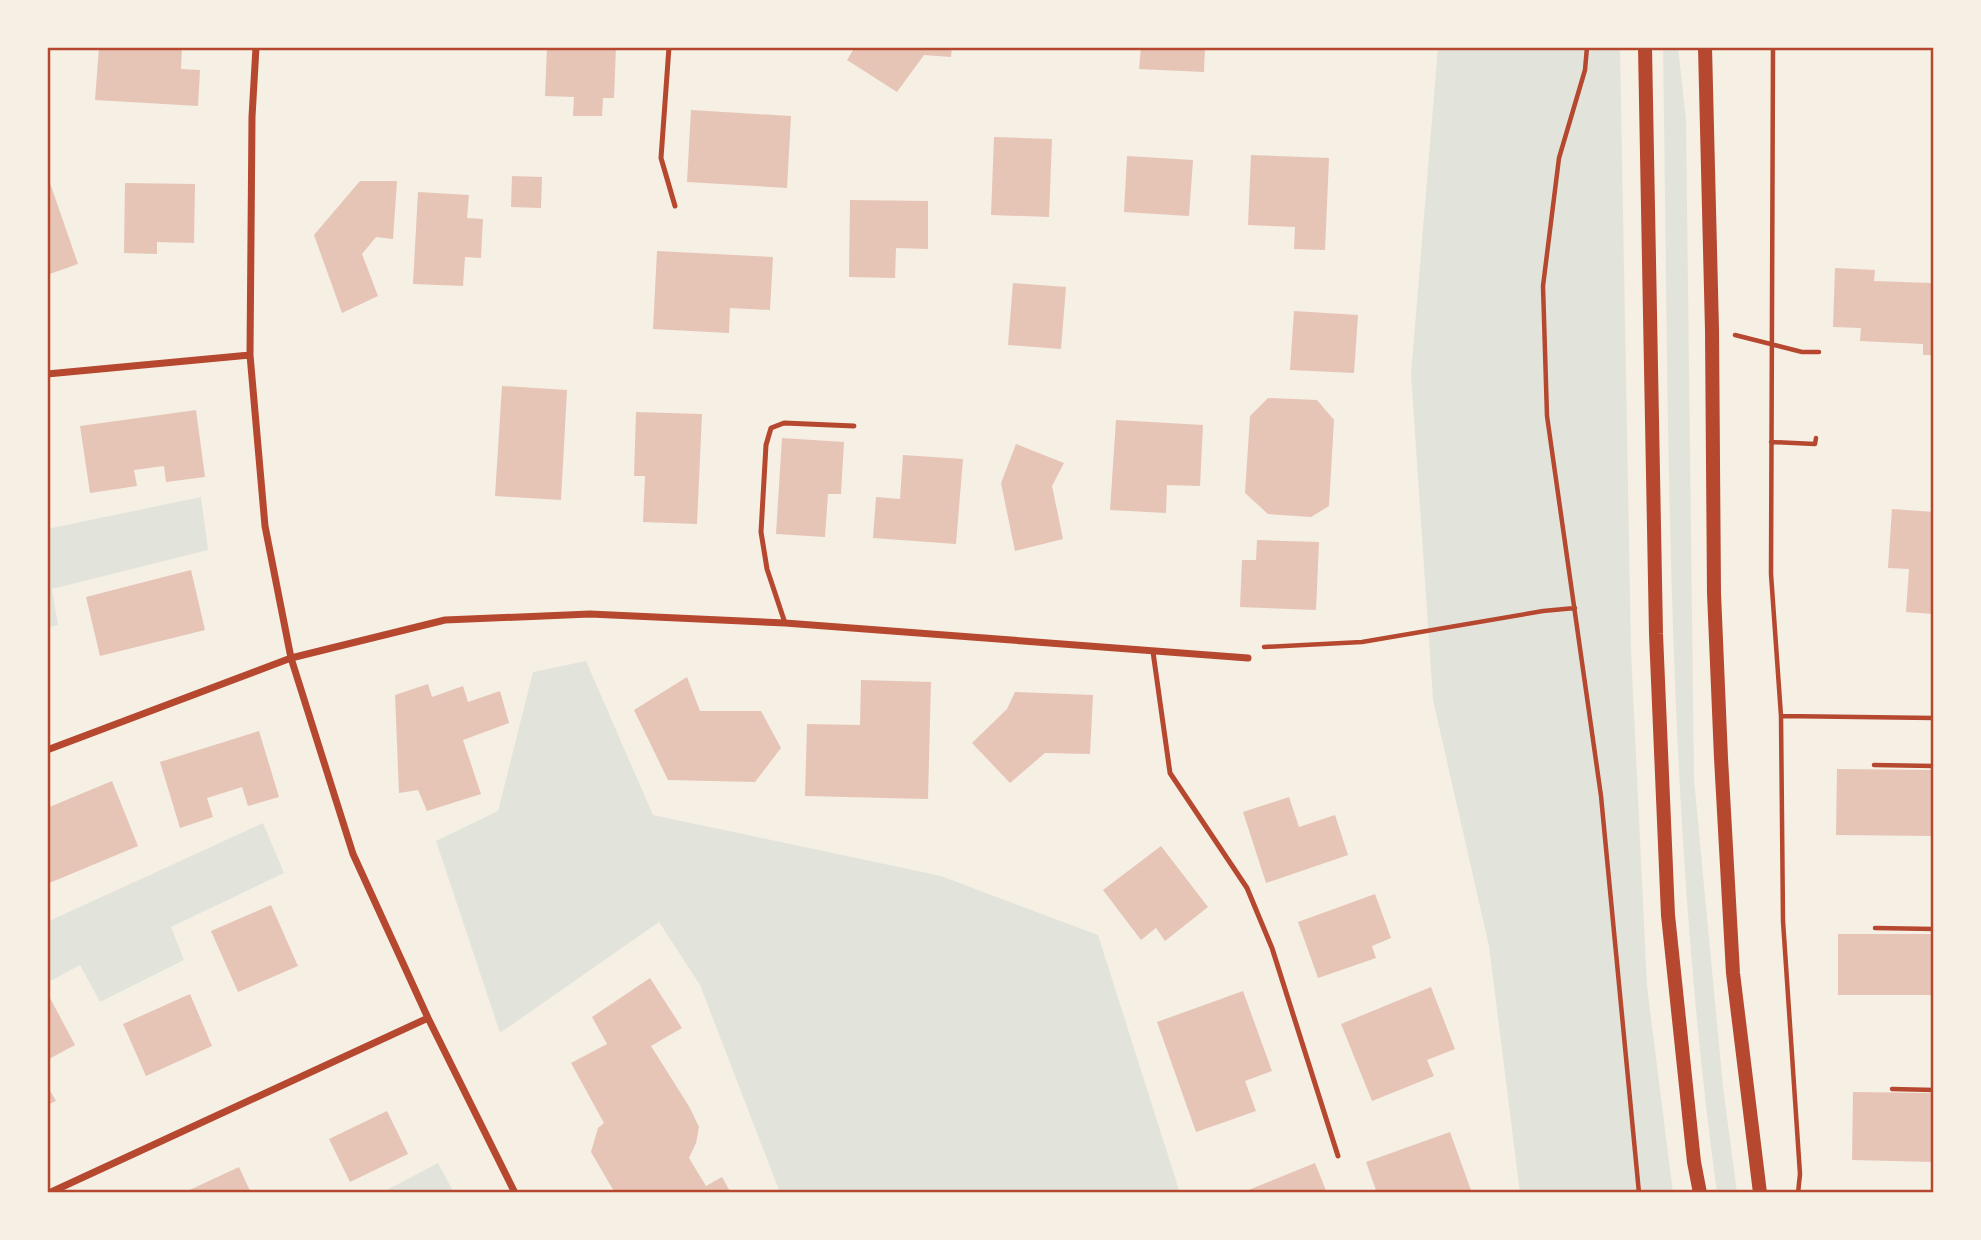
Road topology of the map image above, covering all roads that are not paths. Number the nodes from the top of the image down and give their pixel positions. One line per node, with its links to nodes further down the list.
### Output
1 (256, 47): 6 (street)
2 (669, 47): 5 (lane)
3 (1645, 47): 18 (main road)
4 (1705, 47): 19 (main road)
5 (674, 206)
6 (250, 355): 7 (street); 11 (street)
7 (47, 374)
8 (854, 426): 9 (lane)
9 (785, 623): 10 (street); 11 (street)
10 (1153, 652): 12 (street); 15 (lane)
11 (291, 657): 13 (street); 14 (street)
12 (1248, 658)
13 (47, 750)
14 (428, 1018): 16 (street); 17 (street)
15 (1338, 1156)
16 (50, 1193)
17 (515, 1193)
18 (1700, 1193)
19 (1760, 1193)

